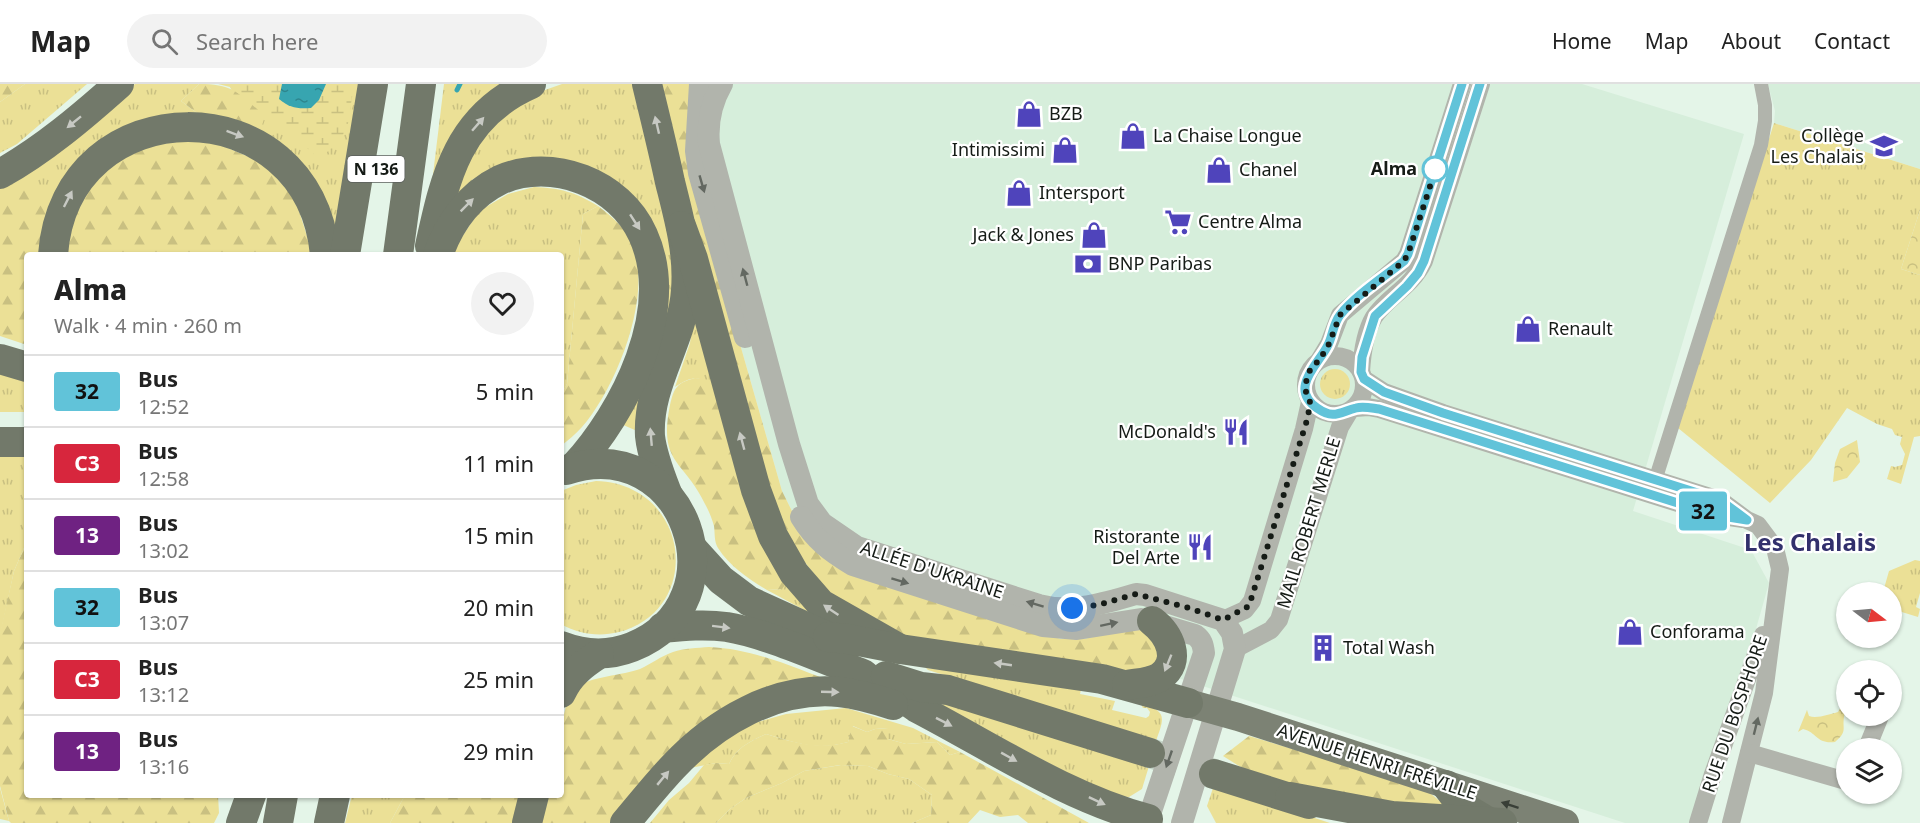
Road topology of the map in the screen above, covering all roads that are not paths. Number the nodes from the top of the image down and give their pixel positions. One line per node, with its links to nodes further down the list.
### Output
1 (118, 84): 12 (highway, one-way to 12)
2 (373, 84): 16 (highway)
3 (388, 84): 17 (highway, N 136)
4 (421, 84): 18 (highway, N 136)
5 (531, 84): 19 (highway, one-way to 5)
6 (647, 84): 13 (highway, one-way to 6)
7 (700, 84): 37 (street, ALLÉE D'UKRAINE, one-way to 37)
8 (722, 84): 36 (street, ALLÉE D'UKRAINE, one-way to 8)
9 (1462, 84): 22 (street)
10 (1480, 84): 24 (street)
11 (1761, 84): 32 (street)
12 (0, 174)
13 (681, 226): 33 (highway, one-way to 13); 42 (highway, one-way to 13)
14 (53, 252): 15 (highway, one-way to 15)
15 (325, 252)
16 (345, 252)
17 (365, 252)
18 (398, 252)
19 (429, 252)
20 (439, 252): 31 (highway, one-way to 31)
21 (0, 358): 23 (highway)
22 (1320, 359): 24 (street); 25 (street)
23 (24, 366)
24 (1363, 376): 26 (street); 32 (street, RUE DU BOSPHORE)
25 (1310, 402): 26 (street); 36 (street, MAIL ROBERT MERLE)
26 (1352, 410): 32 (street, RUE DU BOSPHORE); 41 (street, MAIL ROBERT MERLE)
27 (0, 429): 28 (highway)
28 (24, 429)
29 (0, 442): 30 (highway)
30 (24, 442)
31 (568, 469): 33 (highway)
32 (1653, 487): 35 (street, RUE DU BOSPHORE)
33 (667, 493): 34 (highway)
34 (692, 548): 38 (highway); 39 (highway)
35 (1773, 605): 52 (street, RUE DU BOSPHORE, one-way to 35); 75 (street, RUE DU BOSPHORE)
36 (1223, 620): 41 (street)
37 (1152, 621): 45 (highway, one-way to 45); 48 (street, ALLÉE D'UKRAINE)
38 (662, 628): 43 (highway); 44 (highway, one-way to 44)
39 (828, 638): 42 (highway); 47 (highway)
40 (564, 647): 43 (highway)
41 (1235, 648): 50 (street)
42 (900, 649): 45 (highway, one-way to 42)
43 (599, 654): 46 (highway)
44 (863, 674): 47 (highway); 49 (highway)
45 (1127, 685): 48 (highway)
46 (564, 688)
47 (948, 690): 51 (highway)
48 (1188, 704): 50 (main road, AVENUE HENRI FRÉVILLE); 63 (street, one-way to 63)
49 (917, 708): 63 (highway, one-way to 63); 71 (highway, one-way to 49)
50 (1217, 712): 55 (main road, AVENUE HENRI FRÉVILLE); 72 (street)
51 (1150, 753)
52 (1749, 753): 54 (street); 76 (street, RUE DU BOSPHORE)
53 (1215, 774): 56 (highway)
54 (1836, 778)
55 (1446, 785): 64 (highway); 74 (main road, AVENUE HENRI FRÉVILLE, one-way to 55)
56 (1290, 797): 64 (highway); 73 (highway)
57 (250, 798): 65 (highway)
58 (265, 798): 66 (highway)
59 (282, 798): 67 (highway)
60 (316, 798): 68 (highway)
61 (334, 798): 69 (highway)
62 (533, 798): 70 (highway)
63 (1152, 822)
64 (1494, 822)
65 (241, 823)
66 (261, 823)
67 (278, 823)
68 (312, 823)
69 (329, 823)
70 (527, 823)
71 (625, 823)
72 (1182, 823)
73 (1356, 823)
74 (1565, 823)
75 (1698, 823)
76 (1731, 823)

